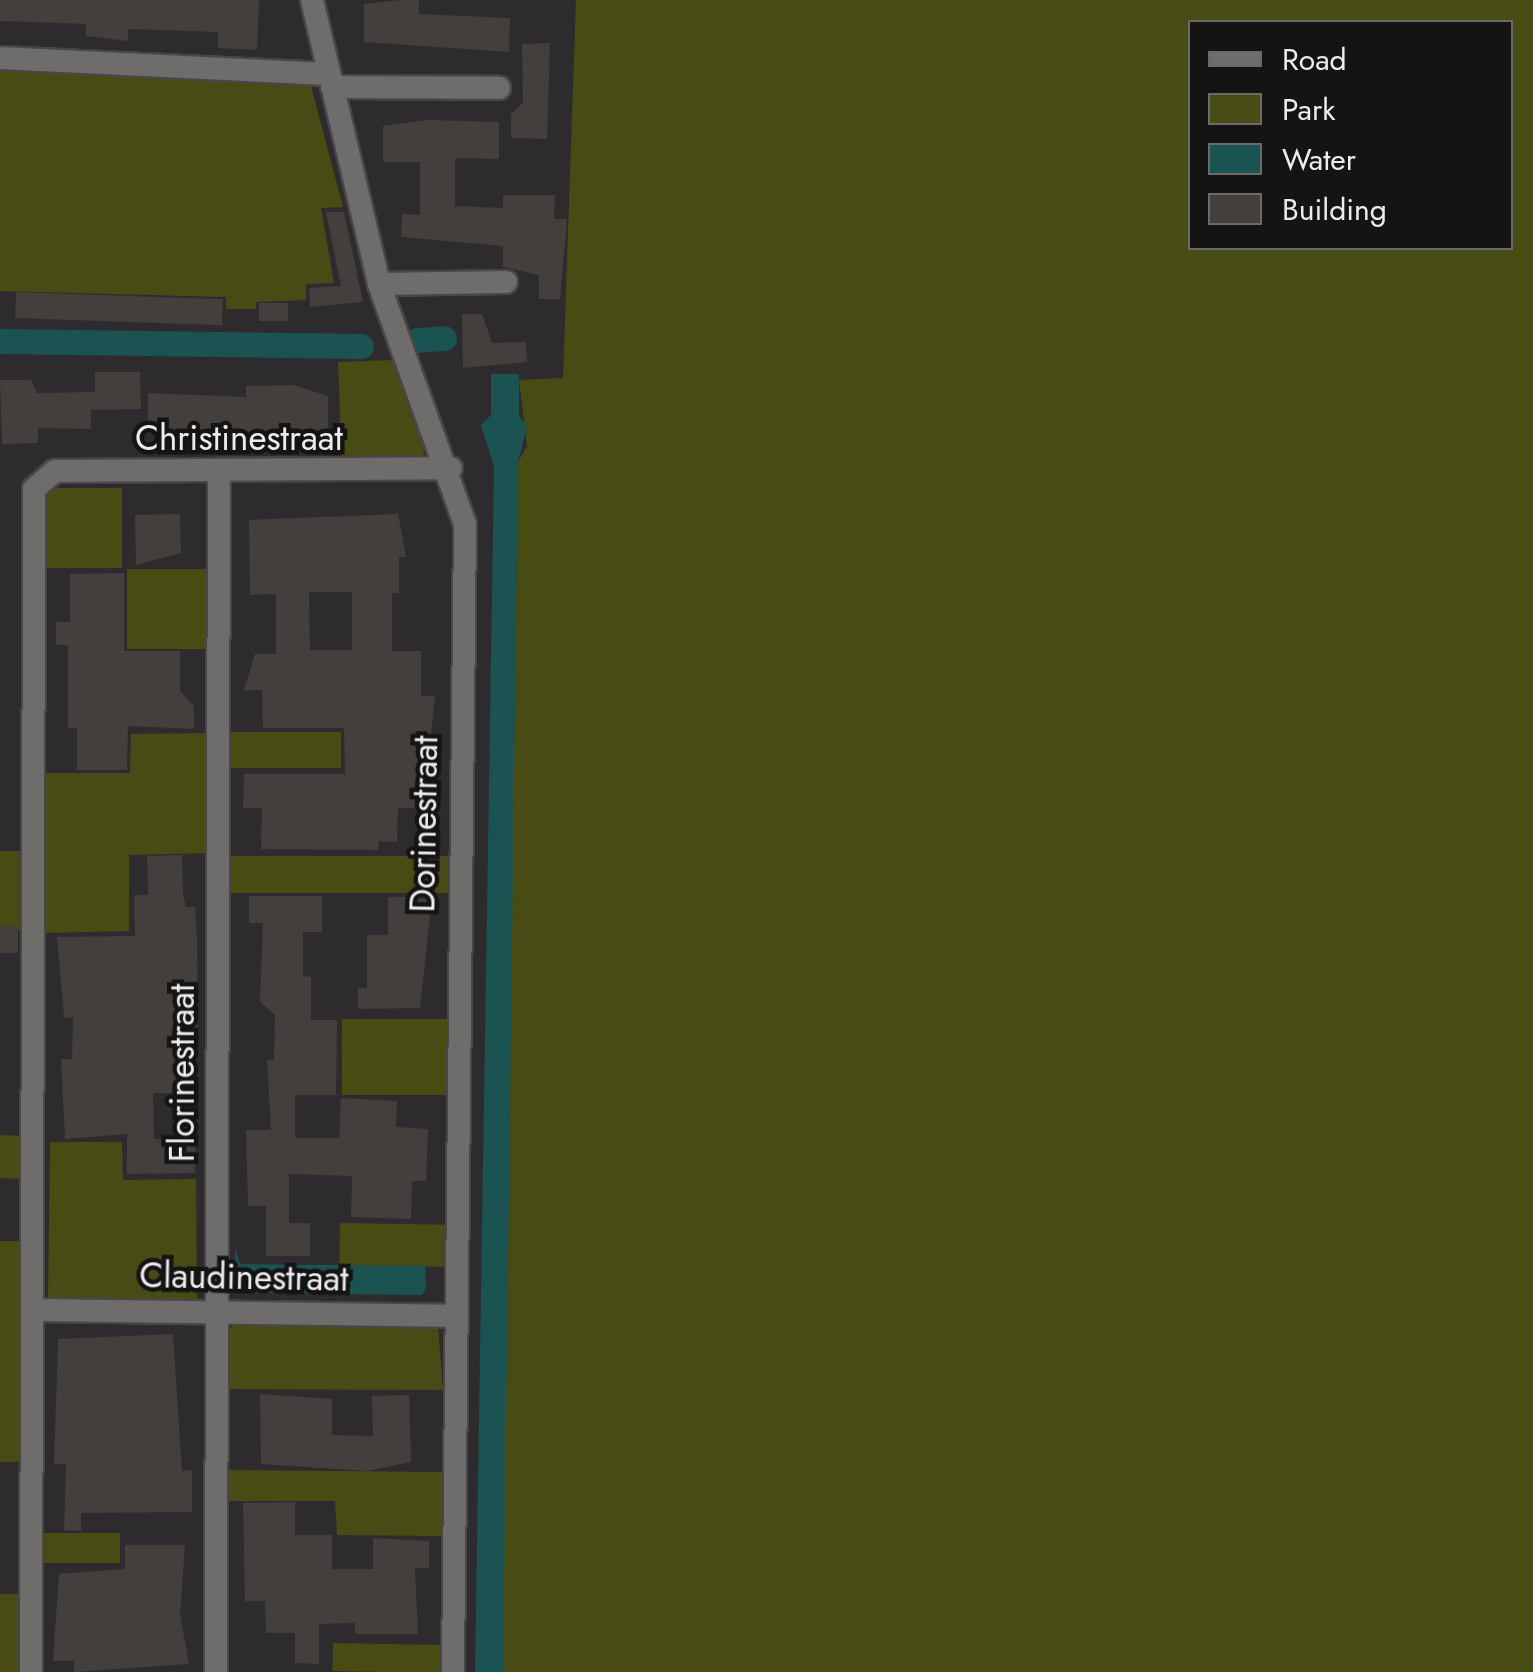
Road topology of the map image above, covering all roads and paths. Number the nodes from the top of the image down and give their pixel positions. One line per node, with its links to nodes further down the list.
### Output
1 (312, 0): 3 (street, Dorinestraat)
2 (0, 58): 3 (street)
3 (329, 81): 4 (street); 6 (street, Dorinestraat)
4 (499, 88)
5 (506, 282): 6 (street)
6 (379, 284): 7 (street, Dorinestraat)
7 (451, 468): 8 (street, Christinestraat); 11 (street, Dorinestraat)
8 (219, 474): 9 (street, Florinestraat); 10 (street, Christinestraat)
9 (216, 1309): 10 (street, Claudinestraat); 11 (street, Claudinestraat); 13 (street, Florinestraat)
10 (34, 1310): 12 (street)
11 (454, 1316): 14 (street, Dorinestraat)
12 (31, 1672)
13 (216, 1672)
14 (453, 1672)

